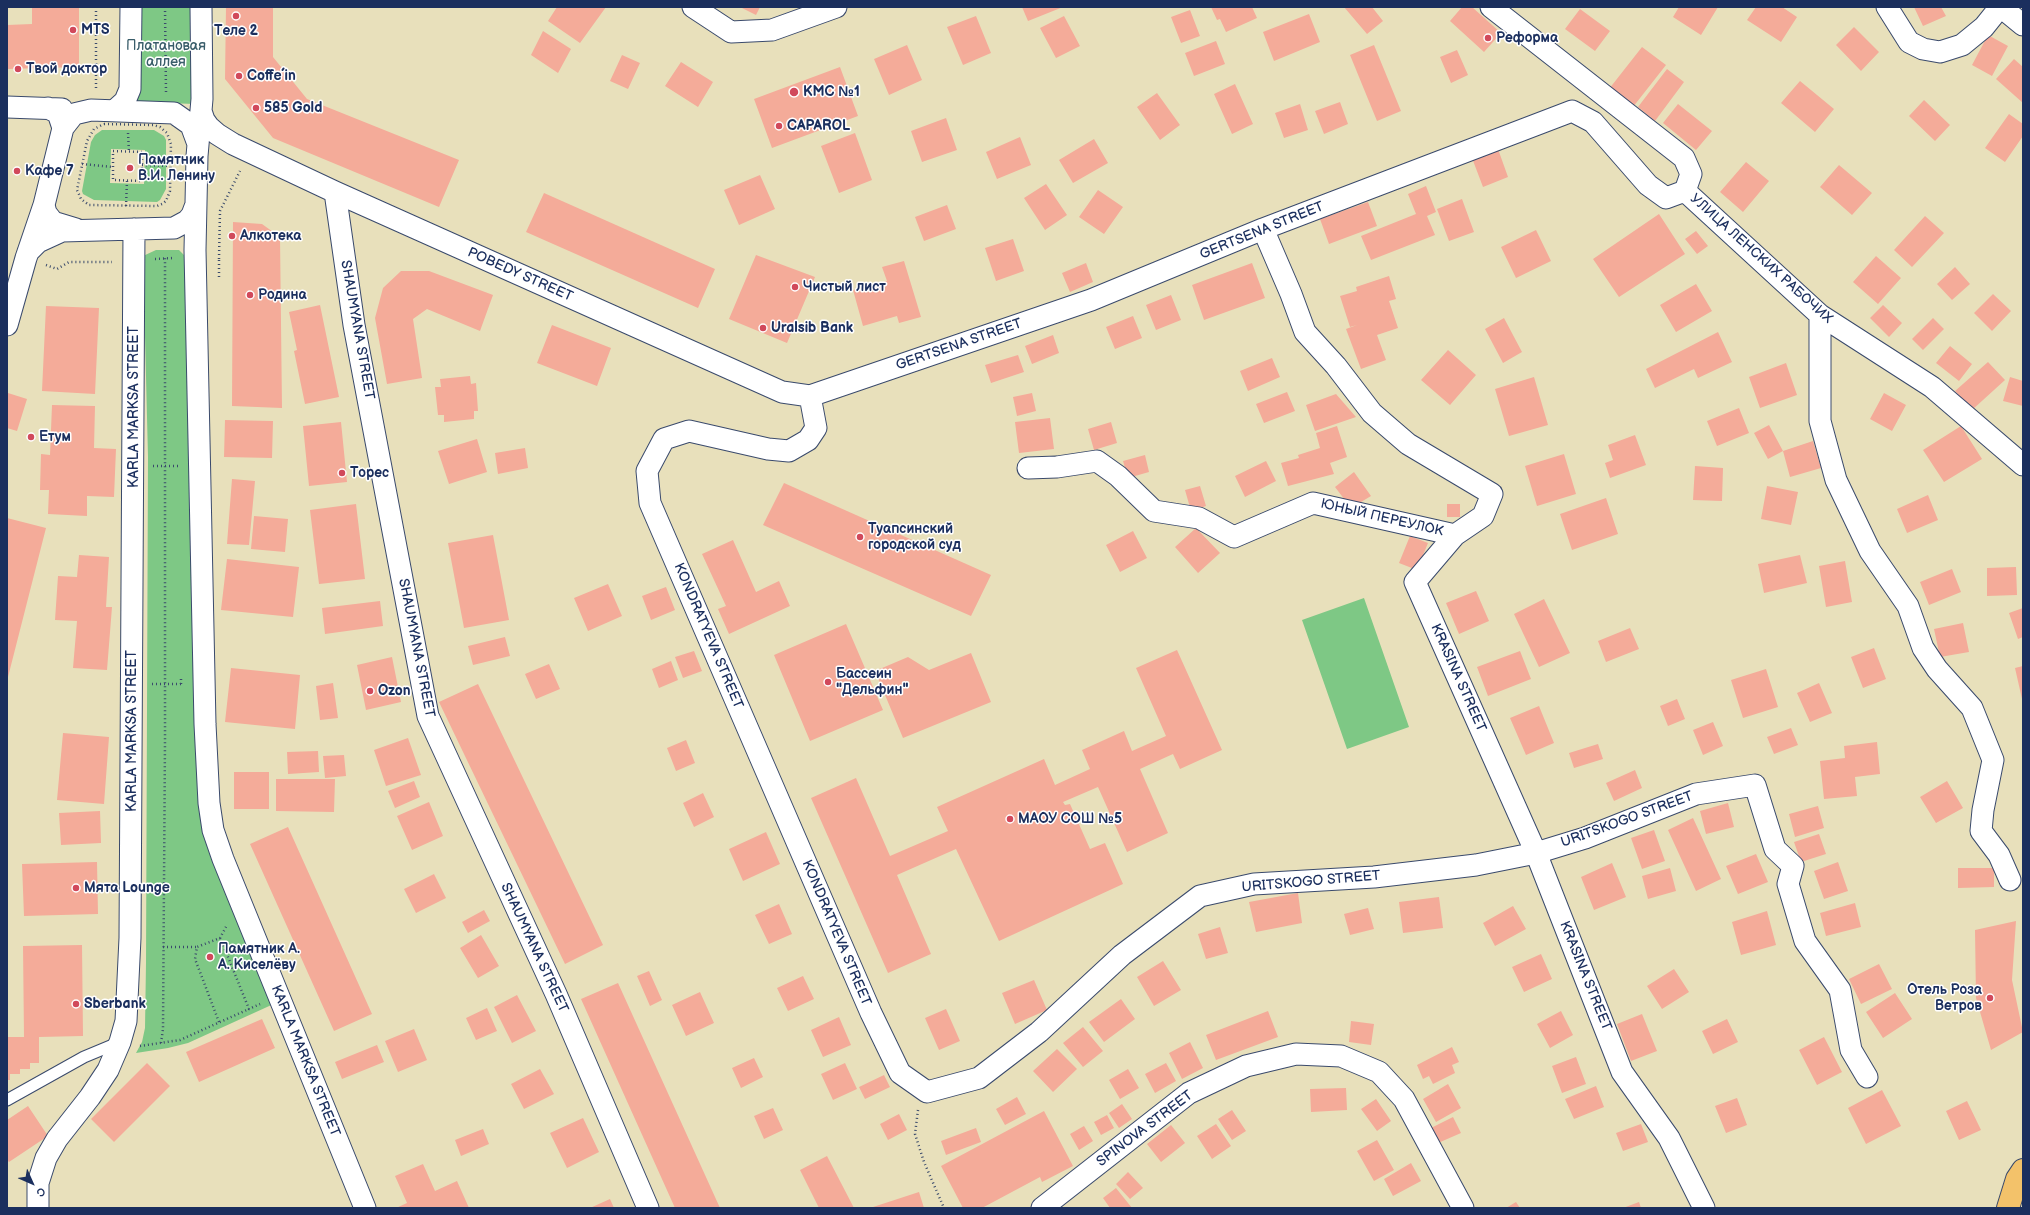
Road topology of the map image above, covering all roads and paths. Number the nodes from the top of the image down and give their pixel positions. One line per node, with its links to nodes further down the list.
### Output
1 (96, 7): 12 (path)
2 (131, 7): 15 (street)
3 (166, 7): 11 (path)
4 (201, 7): 17 (street, KARLA MARKSA STREET)
5 (693, 7): 6 (street)
6 (836, 7)
7 (1491, 7): 24 (street, УЛИЦА ЛЕНСКИХ РАБОЧИХ)
8 (1886, 7): 9 (street)
9 (2001, 7): 10 (street)
10 (2023, 24)
11 (165, 52)
12 (93, 102): 14 (street); 15 (street); 16 (street)
13 (7, 107): 14 (street)
14 (48, 108): 16 (street)
15 (122, 117): 17 (street); 18 (path); 19 (path); 21 (path)
16 (62, 128): 26 (street)
17 (213, 138): 25 (street, POBEDY STREET); 28 (street, KARLA MARKSA STREET); 35 (path)
18 (128, 152): 20 (path); 22 (path)
19 (82, 164): 22 (path); 27 (path)
20 (142, 165): 21 (path); 23 (path)
21 (170, 166): 27 (path)
22 (113, 167): 23 (path)
23 (127, 181): 27 (path)
24 (1685, 191): 32 (street, GERTSENA STREET); 37 (street, УЛИЦА ЛЕНСКИХ РАБОЧИХ)
25 (335, 192): 39 (street, POBEDY STREET); 69 (street, SHAUMYANA STREET)
26 (44, 205): 30 (street); 33 (street)
27 (126, 206)
28 (195, 207): 29 (street); 35 (street, KARLA MARKSA STREET)
29 (174, 228): 31 (street); 35 (street)
30 (76, 229): 31 (street); 33 (street)
31 (134, 229): 36 (street, KARLA MARKSA STREET)
32 (1263, 230): 39 (street, GERTSENA STREET); 45 (street, KRASINA STREET)
33 (27, 255): 36 (path); 38 (street)
34 (165, 257): 35 (path); 36 (path); 42 (path)
35 (195, 258): 68 (street, KARLA MARKSA STREET)
36 (134, 262): 62 (street, KARLA MARKSA STREET)
37 (1820, 315): 40 (street, УЛИЦА ЛЕНСКИХ РАБОЧИХ); 50 (street)
38 (7, 325)
39 (810, 396): 59 (street, KONDRATYEVA STREET)
40 (2023, 465)
41 (146, 466): 42 (path)
42 (166, 466): 43 (path); 48 (path)
43 (182, 466)
44 (1028, 468): 45 (street, ЮНЫЙ ПЕРЕУЛОК)
45 (1455, 535): 49 (street, KRASINA STREET)
46 (151, 683): 48 (path)
47 (181, 684): 48 (path)
48 (166, 685): 54 (path)
49 (1536, 853): 59 (street, URITSKOGO STREET); 63 (street, URITSKOGO STREET); 73 (street, KRASINA STREET)
50 (2010, 880)
51 (230, 919): 52 (path)
52 (220, 938): 55 (path); 56 (path)
53 (239, 946): 56 (path)
54 (163, 947): 55 (path); 61 (path)
55 (198, 947): 60 (path)
56 (226, 952): 58 (path)
57 (262, 1003): 58 (path)
58 (249, 1009): 60 (path)
59 (871, 1013)
60 (219, 1022): 61 (path)
61 (161, 1043): 62 (path)
62 (128, 1044): 64 (lane); 67 (street, KARLA MARKSA STREET)
63 (1867, 1077)
64 (7, 1100)
65 (918, 1106): 70 (path)
66 (2023, 1170): 74 (highway)
67 (38, 1208)
68 (364, 1208)
69 (648, 1208)
70 (944, 1208)
71 (1042, 1208): 72 (street, SPINOVA STREET)
72 (1463, 1208)
73 (1704, 1208)
74 (2008, 1208)

